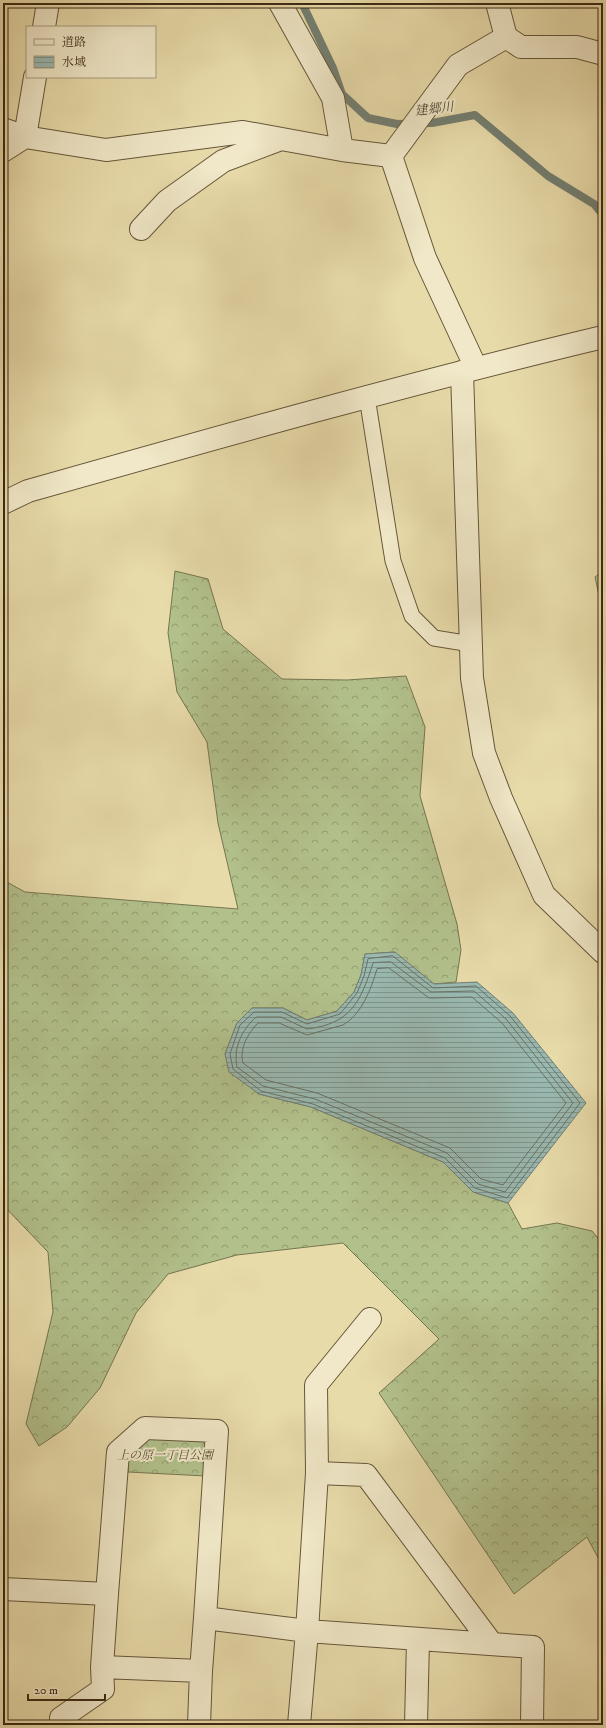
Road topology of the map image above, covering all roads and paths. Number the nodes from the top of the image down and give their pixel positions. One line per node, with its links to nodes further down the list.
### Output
1 (48, 3): 4 (street)
2 (280, 3): 11 (street)
3 (497, 3): 5 (street)
4 (44, 26)
5 (506, 37): 6 (street); 13 (street)
6 (603, 54)
7 (35, 78): 9 (street)
8 (3, 129): 9 (street)
9 (25, 137): 10 (street); 12 (street)
10 (282, 139): 11 (street); 14 (street)
11 (342, 150): 13 (street)
12 (3, 151)
13 (395, 151): 16 (street)
14 (141, 229)
15 (603, 337): 16 (street)
16 (469, 370): 17 (street); 19 (street)
17 (367, 397): 18 (street); 19 (lane)
18 (3, 502)
19 (471, 644): 20 (street)
20 (603, 952)
21 (370, 1318): 22 (street)
22 (316, 1473): 26 (street); 28 (street)
23 (3, 1589): 24 (street)
24 (107, 1594): 25 (street); 29 (street)
25 (206, 1618): 26 (street); 30 (street)
26 (308, 1631): 27 (street); 33 (street)
27 (418, 1640): 28 (street); 34 (street)
28 (492, 1644): 35 (street)
29 (102, 1667): 30 (street); 31 (street)
30 (201, 1671): 32 (street)
31 (60, 1718)
32 (199, 1725)
33 (299, 1725)
34 (416, 1725)
35 (532, 1725)

